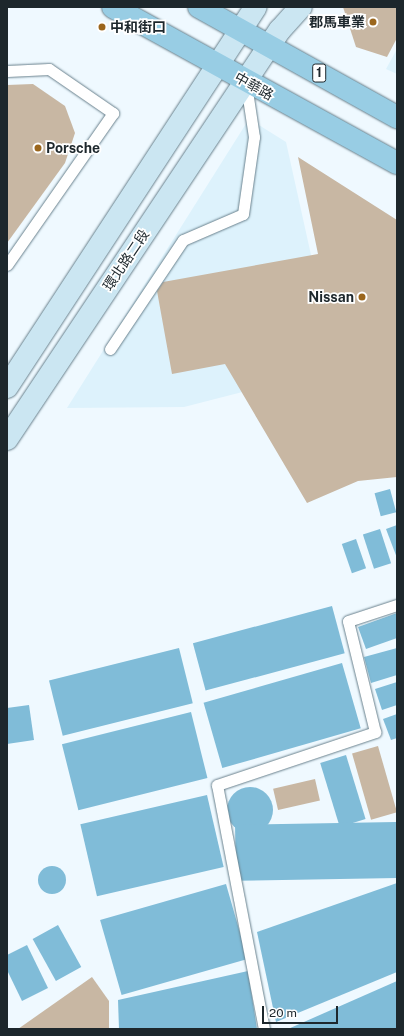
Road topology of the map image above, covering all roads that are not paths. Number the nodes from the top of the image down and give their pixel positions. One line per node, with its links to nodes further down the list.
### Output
1 (113, 7): 7 (main road, 中華路)
2 (199, 7): 5 (main road, 1)
3 (256, 7): 5 (street)
4 (301, 7): 6 (street, 環北路二段)
5 (241, 29): 6 (main road, 1); 7 (street)
6 (272, 45): 9 (street, 環北路二段); 10 (main road, 1)
7 (217, 66): 9 (main road, 中華路); 14 (street)
8 (7, 71): 12 (lane)
9 (246, 81): 11 (main road, 中華路); 13 (lane); 15 (street, 環北路二段)
10 (397, 117)
11 (397, 163)
12 (7, 265)
13 (110, 349)
14 (10, 376)
15 (7, 440)
16 (397, 605): 17 (lane)
17 (264, 1029)

